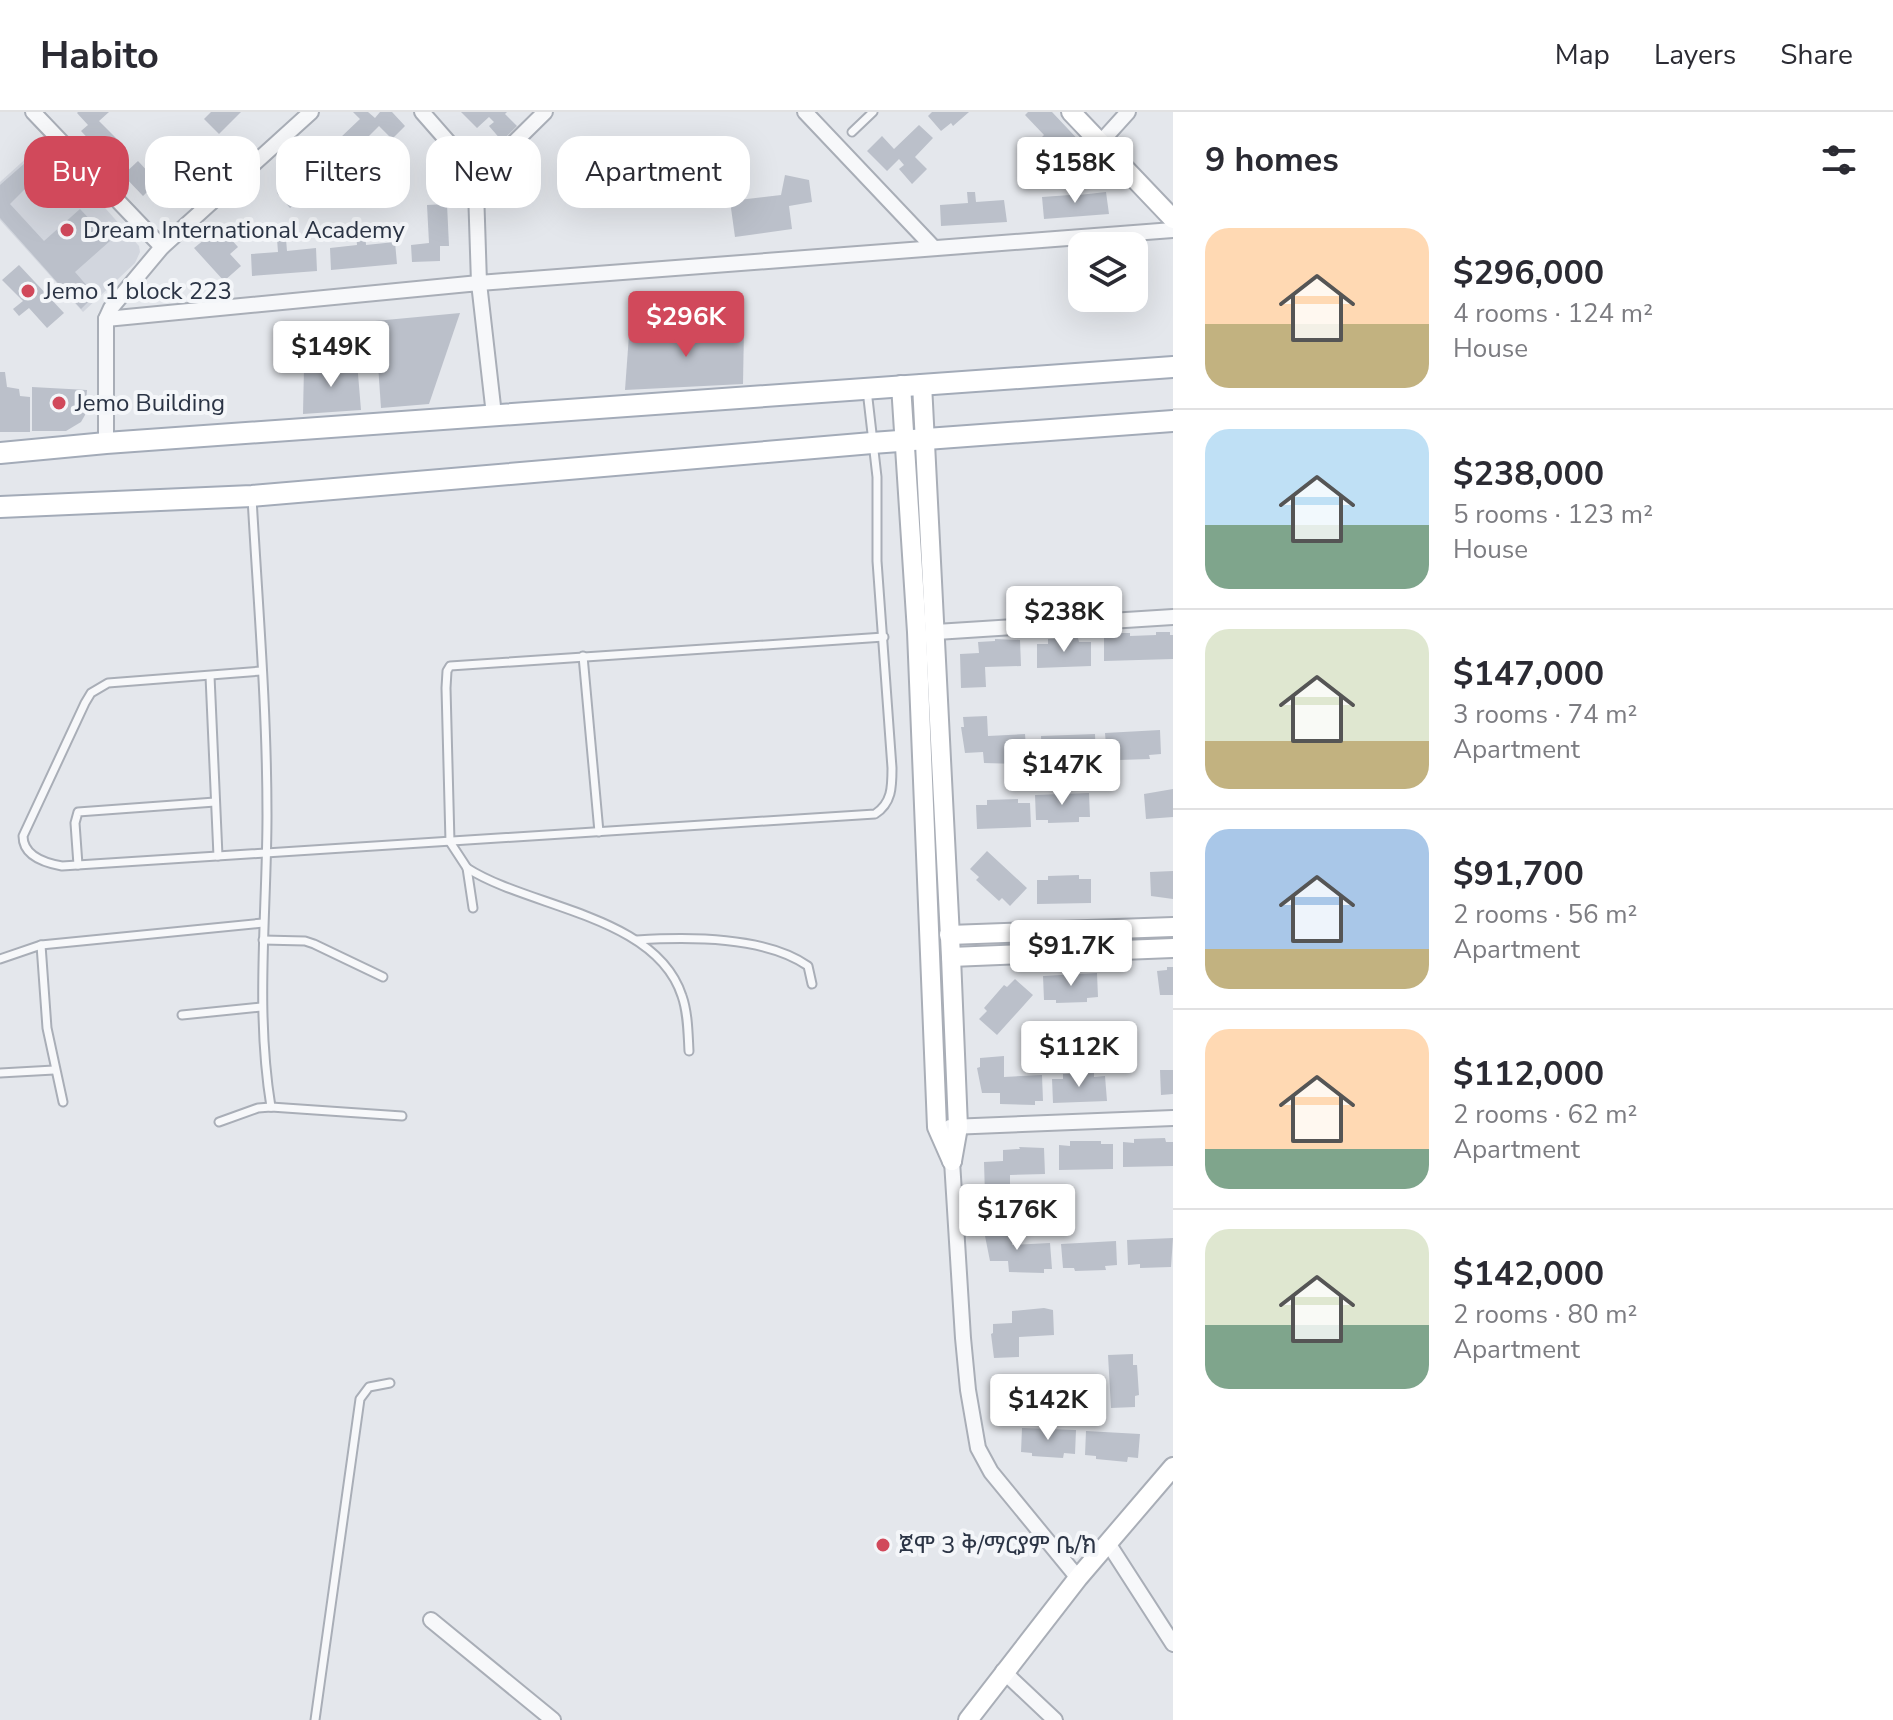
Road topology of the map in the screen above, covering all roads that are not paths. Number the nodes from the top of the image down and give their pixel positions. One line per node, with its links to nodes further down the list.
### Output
1 (33, 112): 16 (street)
2 (311, 112): 16 (street)
3 (422, 112): 10 (street)
4 (545, 112): 11 (street)
5 (805, 112): 17 (street)
6 (873, 112): 9 (lane)
7 (1071, 112): 12 (street)
8 (1128, 112): 12 (street)
9 (852, 132)
10 (443, 136)
11 (521, 136)
12 (1100, 143): 14 (street)
13 (477, 208): 18 (street)
14 (1173, 219)
15 (1173, 230): 17 (street)
16 (162, 247): 19 (street)
17 (933, 247): 18 (street)
18 (479, 283): 19 (street); 24 (street)
19 (106, 319): 27 (street)
20 (1173, 367): 21 (main road)
21 (922, 384): 22 (main road); 26 (street)
22 (901, 385): 23 (main road); 26 (street)
23 (867, 387): 24 (main road); 28 (lane)
24 (494, 415): 27 (main road)
25 (1173, 421): 26 (main road)
26 (915, 440): 28 (main road); 33 (street); 69 (street)
27 (106, 443): 29 (main road)
28 (872, 443): 30 (main road); 34 (lane)
29 (0, 453)
30 (252, 496): 31 (main road); 36 (lane)
31 (0, 507)
32 (1173, 617): 33 (street)
33 (936, 632): 49 (street)
34 (884, 637): 35 (lane); 39 (lane)
35 (583, 656): 39 (lane); 40 (lane)
36 (261, 671): 37 (lane); 41 (lane)
37 (210, 676): 38 (lane); 43 (lane)
38 (215, 802): 42 (lane); 43 (lane)
39 (599, 832): 40 (lane)
40 (450, 842): 41 (lane); 44 (lane)
41 (267, 854): 42 (lane); 46 (lane)
42 (218, 856): 43 (lane)
43 (78, 865)
44 (467, 868): 45 (lane); 51 (lane)
45 (473, 908)
46 (263, 923): 50 (lane); 52 (lane)
47 (1173, 927): 48 (street)
48 (1129, 929): 49 (street); 54 (street)
49 (949, 935): 55 (street)
50 (263, 940): 57 (lane); 59 (lane)
51 (637, 940): 58 (lane); 61 (lane)
52 (41, 945): 56 (lane); 62 (lane)
53 (1173, 948): 54 (street)
54 (1130, 950): 55 (street)
55 (951, 957): 70 (street)
56 (0, 959)
57 (383, 977)
58 (812, 984)
59 (261, 1007): 60 (lane); 65 (lane)
60 (182, 1015)
61 (689, 1051)
62 (54, 1070): 63 (lane); 64 (lane)
63 (0, 1073)
64 (63, 1102)
65 (271, 1107): 66 (lane); 68 (lane)
66 (402, 1116)
67 (1173, 1118): 70 (street)
68 (219, 1122)
69 (937, 1127): 70 (street); 71 (street)
70 (958, 1127): 71 (street)
71 (952, 1161): 75 (street)
72 (390, 1383): 79 (lane)
73 (1171, 1474): 74 (street)
74 (1108, 1543): 75 (street); 77 (street)
75 (1078, 1578): 78 (street)
76 (431, 1620): 80 (street)
77 (1173, 1644)
78 (1003, 1671): 81 (street); 82 (street)
79 (315, 1720)
80 (553, 1720)
81 (968, 1720)
82 (1055, 1720)

